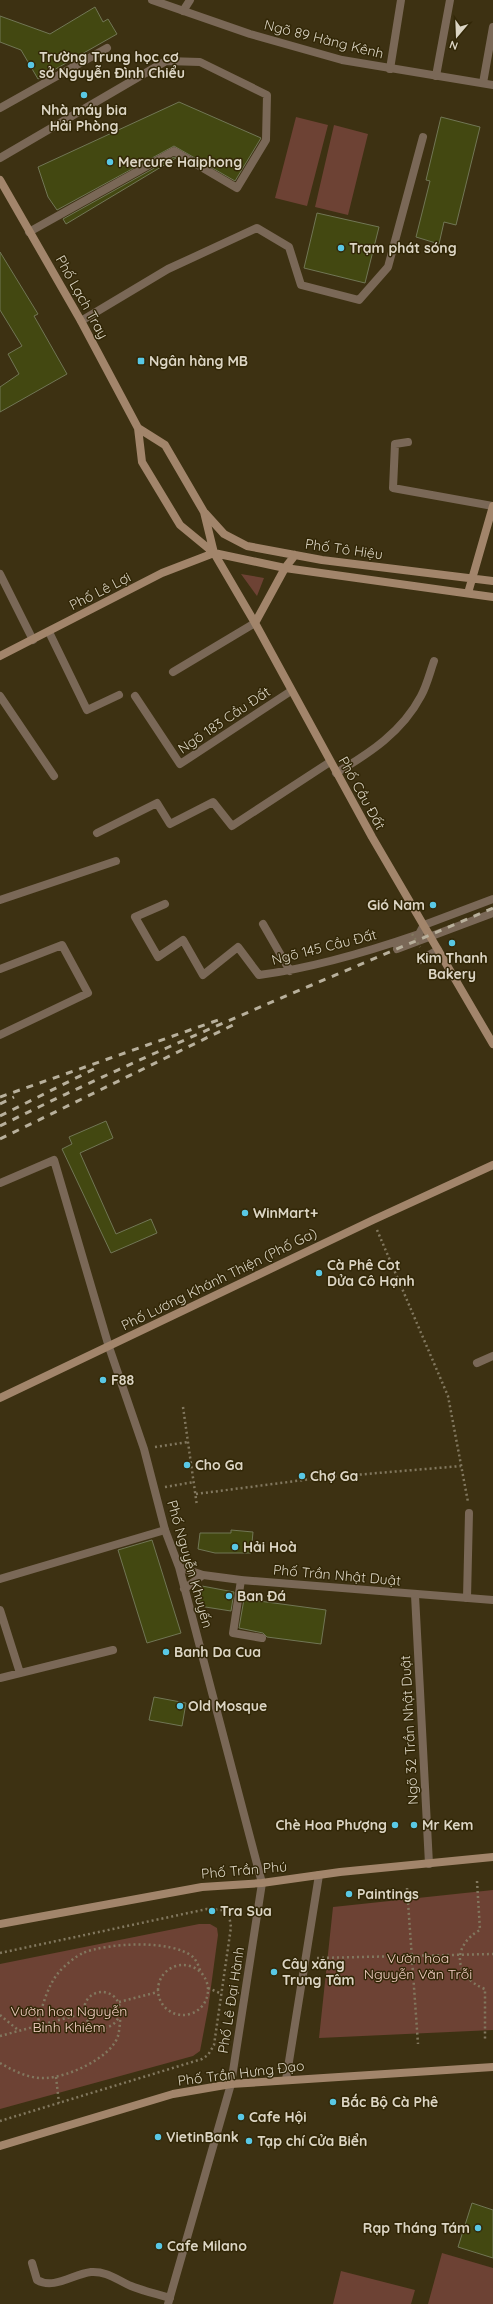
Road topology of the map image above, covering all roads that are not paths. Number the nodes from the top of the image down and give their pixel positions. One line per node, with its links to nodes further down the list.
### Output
1 (152, 0): 6 (street, Ngõ 89 Hàng Kênh)
2 (185, 0): 6 (street)
3 (190, 0): 6 (street)
4 (401, 0): 9 (street)
5 (450, 0): 10 (street)
6 (183, 11): 9 (street, Ngõ 89 Hàng Kênh)
7 (493, 27): 11 (street)
8 (107, 48): 13 (street)
9 (390, 69): 10 (street, Ngõ 89 Hàng Kênh)
10 (436, 76): 11 (street, Ngõ 89 Hàng Kênh)
11 (483, 83): 12 (street, Ngõ 89 Hàng Kênh)
12 (493, 85)
13 (0, 108)
14 (422, 137): 18 (street)
15 (0, 158): 17 (street)
16 (0, 180): 17 (main road, Phố Lạch Tray)
17 (29, 232): 18 (main road, Phố Lạch Tray)
18 (81, 321): 19 (main road, Phố Lạch Tray)
19 (138, 428): 22 (main road, Phố Lạch Tray); 23 (main road, Phố Lạch Tray)
20 (408, 442): 21 (street)
21 (493, 506): 27 (main road)
22 (204, 512): 23 (main road, Phố Lạch Tray); 24 (main road, Phố Tô Hiệu)
23 (214, 553): 25 (main road, Phố Tô Hiệu); 31 (main road, Phố Cầu Đất); 32 (main road, Phố Lê Lợi)
24 (295, 555): 25 (main road); 27 (main road, Phố Tô Hiệu)
25 (285, 568): 29 (main road, Phố Tô Hiệu); 31 (main road)
26 (0, 574): 33 (street)
27 (473, 578): 28 (main road, Phố Tô Hiệu); 29 (main road)
28 (493, 582)
29 (468, 593): 30 (main road, Phố Tô Hiệu)
30 (493, 597)
31 (256, 623): 36 (street); 37 (main road, Phố Cầu Đất)
32 (49, 632): 33 (main road, Phố Lê Lợi); 38 (street)
33 (33, 640): 34 (main road, Phố Lê Lợi)
34 (0, 656)
35 (434, 661): 42 (street)
36 (173, 672)
37 (290, 691): 40 (street, Ngõ 183 Cầu Đất); 41 (main road, Phố Cầu Đất)
38 (119, 695)
39 (0, 696): 43 (street)
40 (135, 696)
41 (330, 762): 42 (main road, Phố Cầu Đất); 44 (street)
42 (336, 773): 51 (main road, Phố Cầu Đất)
43 (54, 776)
44 (97, 833)
45 (116, 861): 47 (street)
46 (493, 899): 51 (street, Ngõ 145 Cầu Đất)
47 (0, 900)
48 (164, 904): 57 (street, Ngõ 145 Cầu Đất)
49 (493, 913): 52 (street)
50 (263, 924): 57 (street)
51 (424, 925): 52 (main road, Phố Cầu Đất); 57 (street, Ngõ 145 Cầu Đất)
52 (431, 938): 53 (street); 54 (main road, Phố Cầu Đất)
53 (397, 949)
54 (438, 950): 55 (street); 59 (main road, Phố Cầu Đất)
55 (420, 960)
56 (0, 969): 58 (street)
57 (290, 971)
58 (0, 1035)
59 (493, 1044)
60 (493, 1165): 62 (main road, Phố Lương Khánh Thiện (Phố Ga))
61 (0, 1183): 62 (street, Phố Nguyễn Khuyến)
62 (109, 1347): 65 (main road, Phố Lương Khánh Thiện (Phố Ga)); 67 (street, Phố Nguyễn Khuyến)
63 (493, 1356): 64 (street)
64 (477, 1363)
65 (0, 1398)
66 (470, 1513): 74 (street)
67 (164, 1530): 68 (street, Phố Nguyễn Khuyến); 70 (street)
68 (179, 1567): 69 (street, Phố Trần Nhật Duật); 72 (street, Phố Nguyễn Khuyến)
69 (202, 1575): 71 (street, Phố Trần Nhật Duật); 72 (street)
70 (0, 1579)
71 (241, 1580): 73 (street, Phố Trần Nhật Duật); 77 (street)
72 (184, 1589): 84 (street, Phố Nguyễn Khuyến)
73 (415, 1595): 74 (street, Phố Trần Nhật Duật); 82 (street, Ngõ 32 Trần Nhật Duật)
74 (466, 1598): 75 (street, Phố Trần Nhật Duật)
75 (493, 1600)
76 (0, 1610): 79 (street)
77 (262, 1638)
78 (113, 1650): 79 (street)
79 (20, 1673): 80 (street)
80 (0, 1678)
81 (493, 1857): 82 (main road, Phố Trần Phú)
82 (429, 1864): 83 (main road, Phố Trần Phú)
83 (319, 1875): 84 (main road, Phố Trần Phú); 87 (street)
84 (262, 1883): 85 (main road, Phố Trần Phú); 88 (street, Phố Lê Đại Hành)
85 (0, 1924)
86 (493, 2067): 87 (main road, Phố Trần Hưng Đạo)
87 (286, 2080): 88 (main road, Phố Trần Hưng Đạo)
88 (231, 2084): 89 (main road, Phố Trần Hưng Đạo); 91 (street, Phố Lê Đại Hành)
89 (0, 2146)
90 (32, 2263): 91 (street)
91 (169, 2301)

